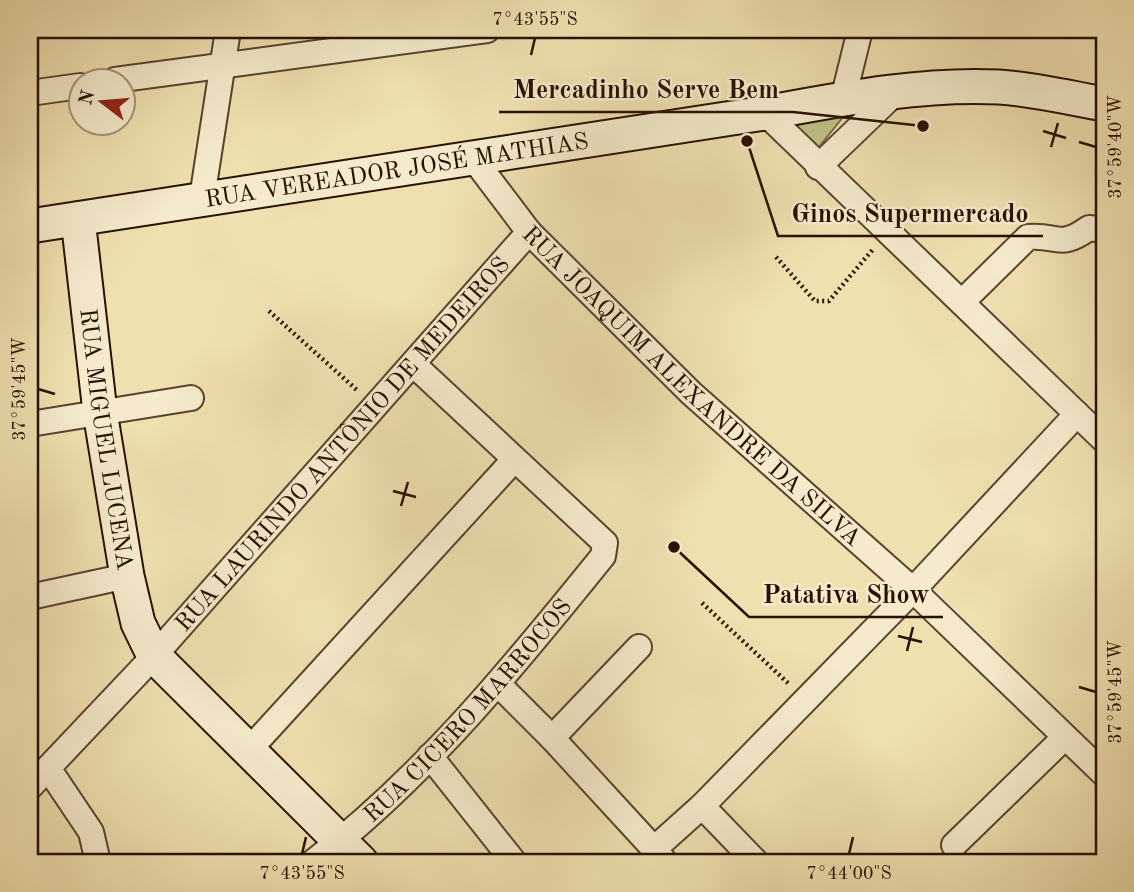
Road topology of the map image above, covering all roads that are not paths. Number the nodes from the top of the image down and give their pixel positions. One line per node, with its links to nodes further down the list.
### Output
1 (228, 30): 4 (street)
2 (487, 30): 4 (street)
3 (860, 30): 9 (street)
4 (223, 64): 5 (street); 14 (street)
5 (136, 77)
6 (66, 88): 7 (street)
7 (30, 93)
8 (895, 93): 9 (street, RUA VEREADOR JOSÉ MATHIAS); 10 (street, RUA VEREADOR JOSÉ MATHIAS); 13 (street)
9 (843, 99): 11 (street, RUA VEREADOR JOSÉ MATHIAS)
10 (1104, 104)
11 (765, 113): 12 (street, RUA VEREADOR JOSÉ MATHIAS); 13 (street)
12 (473, 158): 14 (street, RUA VEREADOR JOSÉ MATHIAS); 18 (street, RUA JOAQUIM ALEXANDRE DA SILVA)
13 (818, 167): 19 (street)
14 (202, 198): 15 (street, RUA VEREADOR JOSÉ MATHIAS)
15 (78, 219): 16 (street, RUA VEREADOR JOSÉ MATHIAS); 22 (street, RUA MIGUEL LUCENA)
16 (30, 226)
17 (1104, 230): 19 (street)
18 (529, 232): 20 (street, RUA LAURINDO ANTÔNIO DE MEDEIROS); 28 (street, RUA JOAQUIM ALEXANDRE DA SILVA)
19 (962, 302): 23 (street)
20 (413, 364): 26 (street); 31 (street, RUA LAURINDO ANTÔNIO DE MEDEIROS)
21 (191, 398): 22 (street)
22 (100, 412): 24 (street); 27 (street, RUA MIGUEL LUCENA)
23 (1077, 414): 25 (street); 28 (street)
24 (30, 424)
25 (1104, 440)
26 (513, 461): 32 (street, RUA CICERO MARROCOS); 35 (street)
27 (127, 576): 29 (street); 31 (street, RUA MIGUEL LUCENA)
28 (913, 590): 33 (street, RUA JOAQUIM ALEXANDRE DA SILVA); 40 (street)
29 (30, 597)
30 (639, 647): 34 (street)
31 (154, 656): 35 (street, RUA MIGUEL LUCENA); 37 (street, RUA LAURINDO ANTÔNIO DE MEDEIROS)
32 (499, 685): 34 (street); 36 (street, RUA CICERO MARROCOS)
33 (1065, 737): 38 (street, RUA JOAQUIM ALEXANDRE DA SILVA); 41 (street)
34 (552, 738): 43 (street)
35 (249, 750): 42 (street, RUA MIGUEL LUCENA)
36 (430, 756): 42 (street, RUA CICERO MARROCOS); 46 (street)
37 (48, 768): 39 (street, RUA LAURINDO ANTÔNIO DE MEDEIROS); 44 (street)
38 (1104, 774)
39 (30, 787)
40 (702, 806): 43 (street); 47 (street)
41 (954, 845)
42 (350, 852): 45 (street, RUA CICERO MARROCOS)
43 (659, 856)
44 (98, 862)
45 (313, 862)
46 (514, 862)
47 (756, 862)

